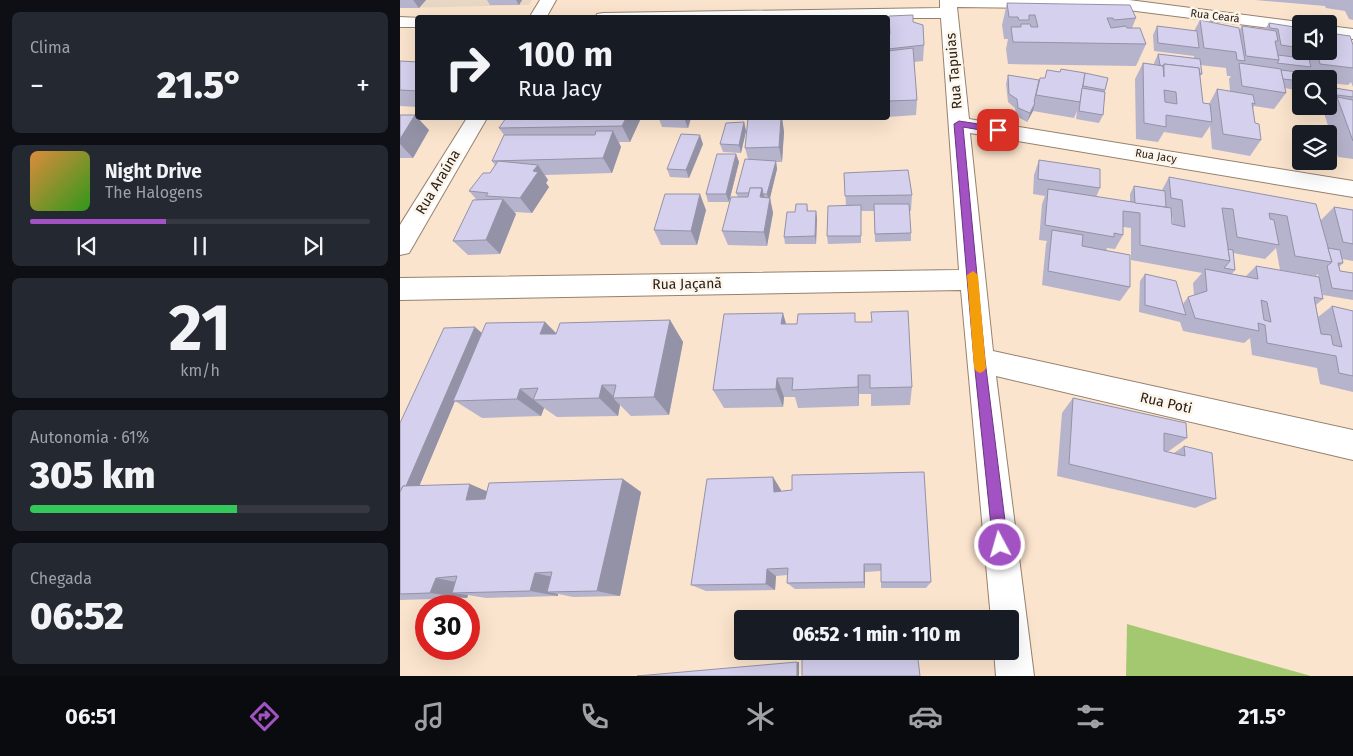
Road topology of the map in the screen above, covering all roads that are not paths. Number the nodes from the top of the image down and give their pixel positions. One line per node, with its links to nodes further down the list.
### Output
1 (548, 0): 6 (street)
2 (738, 0): 7 (street)
3 (795, 0): 5 (street)
4 (948, 5): 5 (street, Rua Ceará); 11 (street, Rua Ceará); 15 (street, Rua Tapuias)
5 (903, 12): 8 (street)
6 (539, 15)
7 (725, 15)
8 (769, 15)
9 (400, 22): 10 (street)
10 (415, 22)
11 (1292, 27)
12 (1337, 32): 13 (street)
13 (1353, 34)
14 (476, 120): 17 (street, Rua Araúna)
15 (959, 124): 16 (street, Rua Jacy); 18 (street, Rua Tapuias)
16 (1353, 189)
17 (400, 246)
18 (973, 280): 19 (street, Rua Jaçanã); 20 (street, Rua Tapuias)
19 (400, 289)
20 (980, 360): 21 (street, Rua Poti); 22 (street, Rua Tapuias)
21 (1353, 445)
22 (1008, 610)
23 (1014, 660): 24 (street)
24 (1016, 676)

